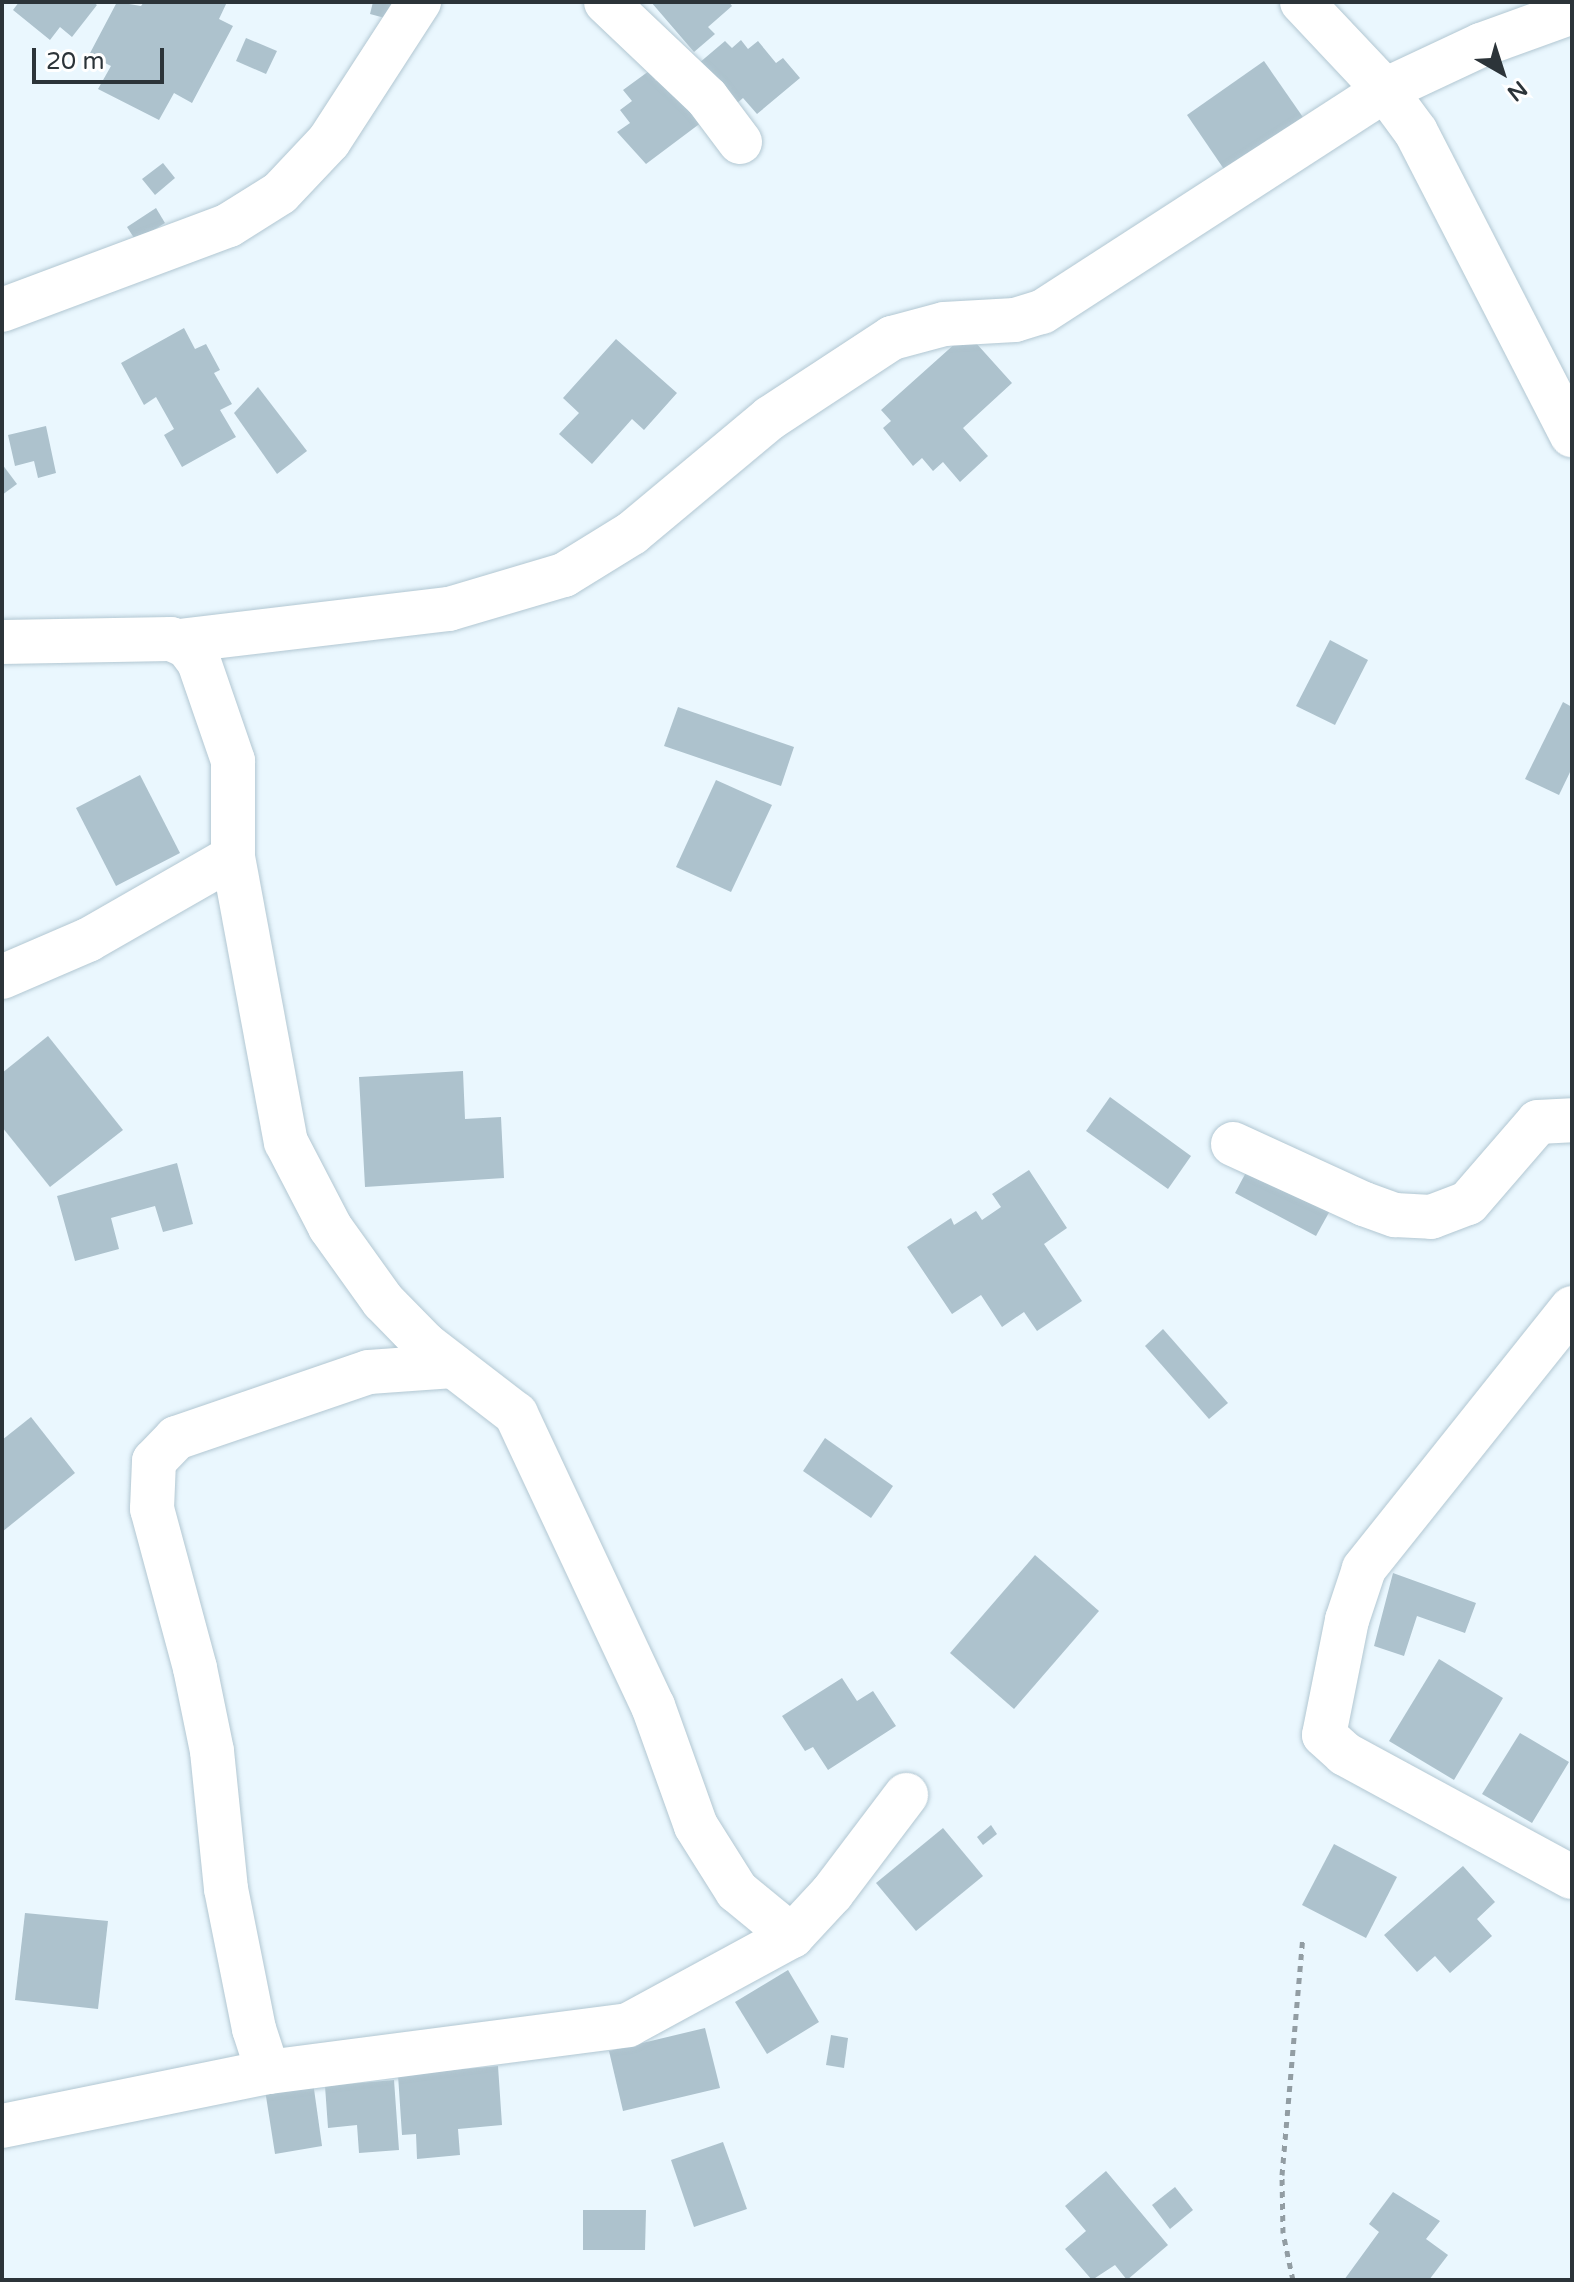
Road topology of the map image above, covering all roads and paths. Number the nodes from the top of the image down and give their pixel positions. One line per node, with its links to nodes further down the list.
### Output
1 (419, 2): 7 (street)
2 (606, 2): 6 (street)
3 (1302, 2): 5 (street)
4 (1572, 12): 5 (street)
5 (1385, 90): 8 (street); 9 (street)
6 (740, 142)
7 (2, 310)
8 (1572, 435)
9 (179, 641): 10 (street); 11 (street)
10 (2, 642)
11 (233, 857): 12 (street); 16 (street)
12 (2, 977)
13 (1572, 1120): 14 (street)
14 (1233, 1144)
15 (1572, 1308): 18 (street)
16 (453, 1366): 19 (street); 21 (street)
17 (906, 1795): 19 (street)
18 (1572, 1877)
19 (792, 1936): 21 (street)
20 (1303, 1937): 23 (path)
21 (268, 2072): 22 (street)
22 (2, 2126)
23 (1293, 2280)

